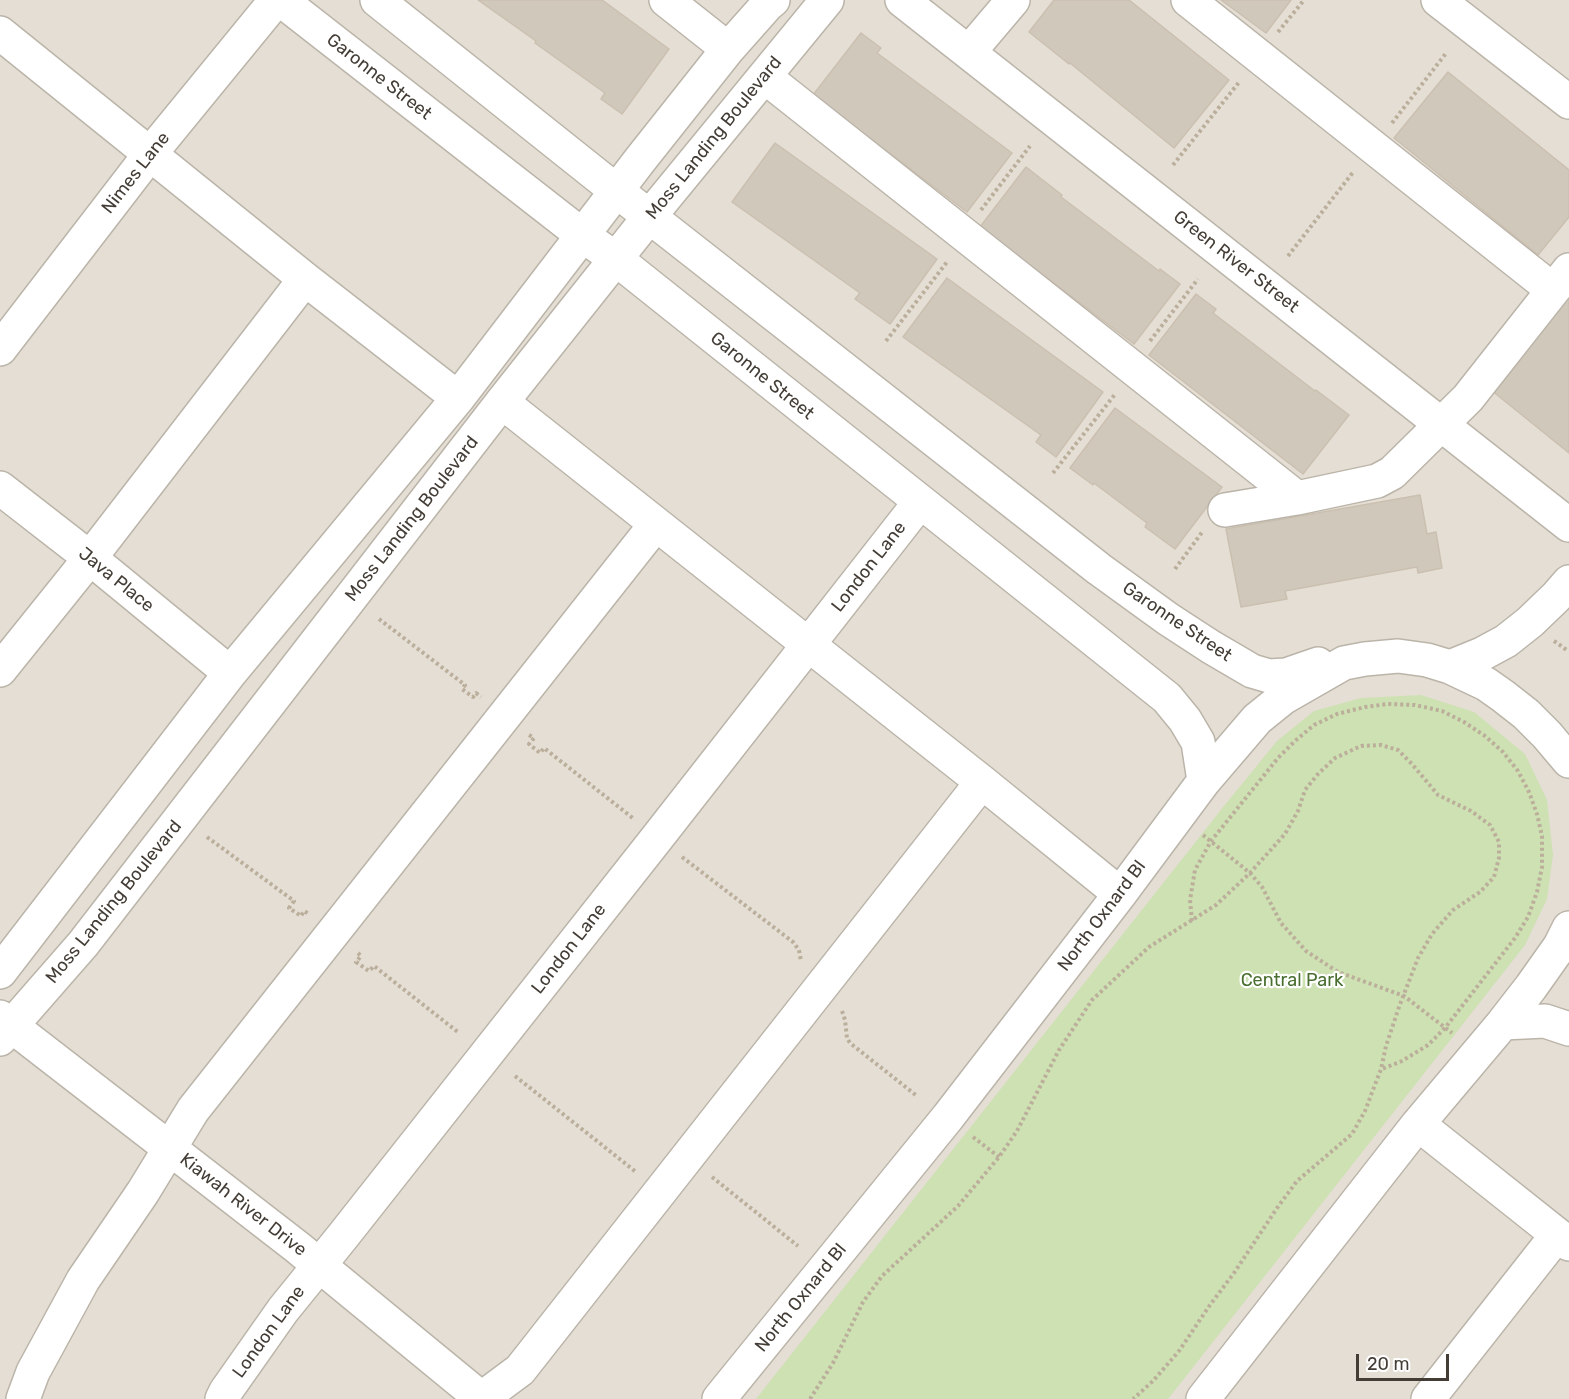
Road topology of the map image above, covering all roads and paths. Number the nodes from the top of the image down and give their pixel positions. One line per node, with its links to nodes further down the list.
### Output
1 (276, 0): 17 (street, Nimes Lane)
2 (281, 0): 21 (street, Garonne Street)
3 (377, 0): 18 (street, Garonne Street)
4 (666, 0): 12 (street)
5 (773, 0): 12 (street)
6 (827, 0): 14 (street, Moss Landing Boulevard)
7 (902, 0): 13 (street, Green River Street)
8 (1013, 0): 13 (street)
9 (1188, 0): 26 (street)
10 (1438, 0): 15 (street)
11 (0, 33): 17 (street)
12 (728, 49): 18 (street)
13 (969, 52): 33 (street, Green River Street)
14 (765, 77): 20 (street, Moss Landing Boulevard); 36 (street)
15 (1569, 102)
16 (1030, 146): 19 (path)
17 (150, 154): 24 (street); 29 (street, Nimes Lane)
18 (616, 190): 20 (street, Garonne Street); 21 (street)
19 (978, 214)
20 (649, 217): 23 (street, Moss Landing Boulevard); 48 (street, Garonne Street)
21 (582, 235): 23 (street, Garonne Street); 31 (street)
22 (951, 257): 27 (path)
23 (616, 259): 32 (street, Moss Landing Boulevard); 37 (street, Garonne Street)
24 (305, 279): 31 (street); 41 (street)
25 (1198, 279): 28 (path)
26 (1561, 280): 33 (street)
27 (886, 341)
28 (1147, 344)
29 (0, 349)
30 (1117, 391): 34 (path)
31 (458, 398): 51 (street)
32 (502, 402): 39 (street); 75 (street, Moss Landing Boulevard)
33 (1443, 425): 36 (street); 40 (street, Green River Street)
34 (1053, 473)
35 (0, 488): 41 (street, Java Place)
36 (1297, 498): 38 (street)
37 (920, 502): 46 (street, London Lane); 57 (street, Garonne Street)
38 (1225, 510): 42 (path)
39 (656, 524): 46 (street); 85 (street)
40 (1569, 525)
41 (90, 558): 50 (street); 51 (street, Java Place)
42 (1175, 569)
43 (1569, 582): 49 (street)
44 (379, 619): 52 (path)
45 (1549, 637): 47 (path)
46 (807, 644): 58 (street); 91 (street, London Lane)
47 (1568, 651)
48 (1344, 663): 49 (street, North Oxnard Bl); 57 (street, North Oxnard Bl)
49 (1450, 667): 56 (street, North Oxnard Bl)
50 (0, 670)
51 (230, 673): 71 (street)
52 (485, 700)
53 (1569, 723): 54 (street)
54 (1569, 730)
55 (525, 731): 59 (path)
56 (1569, 761)
57 (1204, 781): 65 (street, North Oxnard Bl)
58 (982, 782): 65 (street); 86 (street)
59 (638, 823)
60 (1198, 830): 62 (path)
61 (207, 837): 66 (path)
62 (1211, 842): 64 (path); 67 (path); 76 (path)
63 (678, 854): 70 (path)
64 (1250, 873): 67 (path); 72 (path); 72 (path)
65 (1120, 894): 95 (street, North Oxnard Bl)
66 (313, 917)
67 (1192, 921): 87 (path)
68 (1569, 928): 74 (street)
69 (353, 949): 78 (path)
70 (803, 968)
71 (0, 972)
72 (1404, 996): 76 (path); 80 (path)
73 (838, 1006): 82 (path)
74 (1503, 1023): 77 (street); 83 (street)
75 (4, 1028): 85 (street, Kiawah River Drive)
76 (1445, 1028): 79 (path); 80 (path)
77 (1569, 1029)
78 (459, 1033)
79 (1458, 1037)
80 (1381, 1069): 97 (path)
81 (515, 1076): 88 (path)
82 (917, 1096)
83 (1418, 1124): 89 (street); 98 (street)
84 (966, 1132): 87 (path)
85 (170, 1148): 91 (street, Kiawah River Drive); 92 (street)
86 (687, 1157): 88 (street); 90 (path)
87 (999, 1158): 96 (path)
88 (660, 1191): 94 (street)
89 (1563, 1239): 99 (street)
90 (798, 1245)
91 (319, 1265): 93 (street, London Lane); 94 (street, Kiawah River Drive)
92 (23, 1399)
93 (222, 1399)
94 (482, 1399)
95 (719, 1399)
96 (810, 1399)
97 (1133, 1399)
98 (1203, 1399)
99 (1428, 1399)

